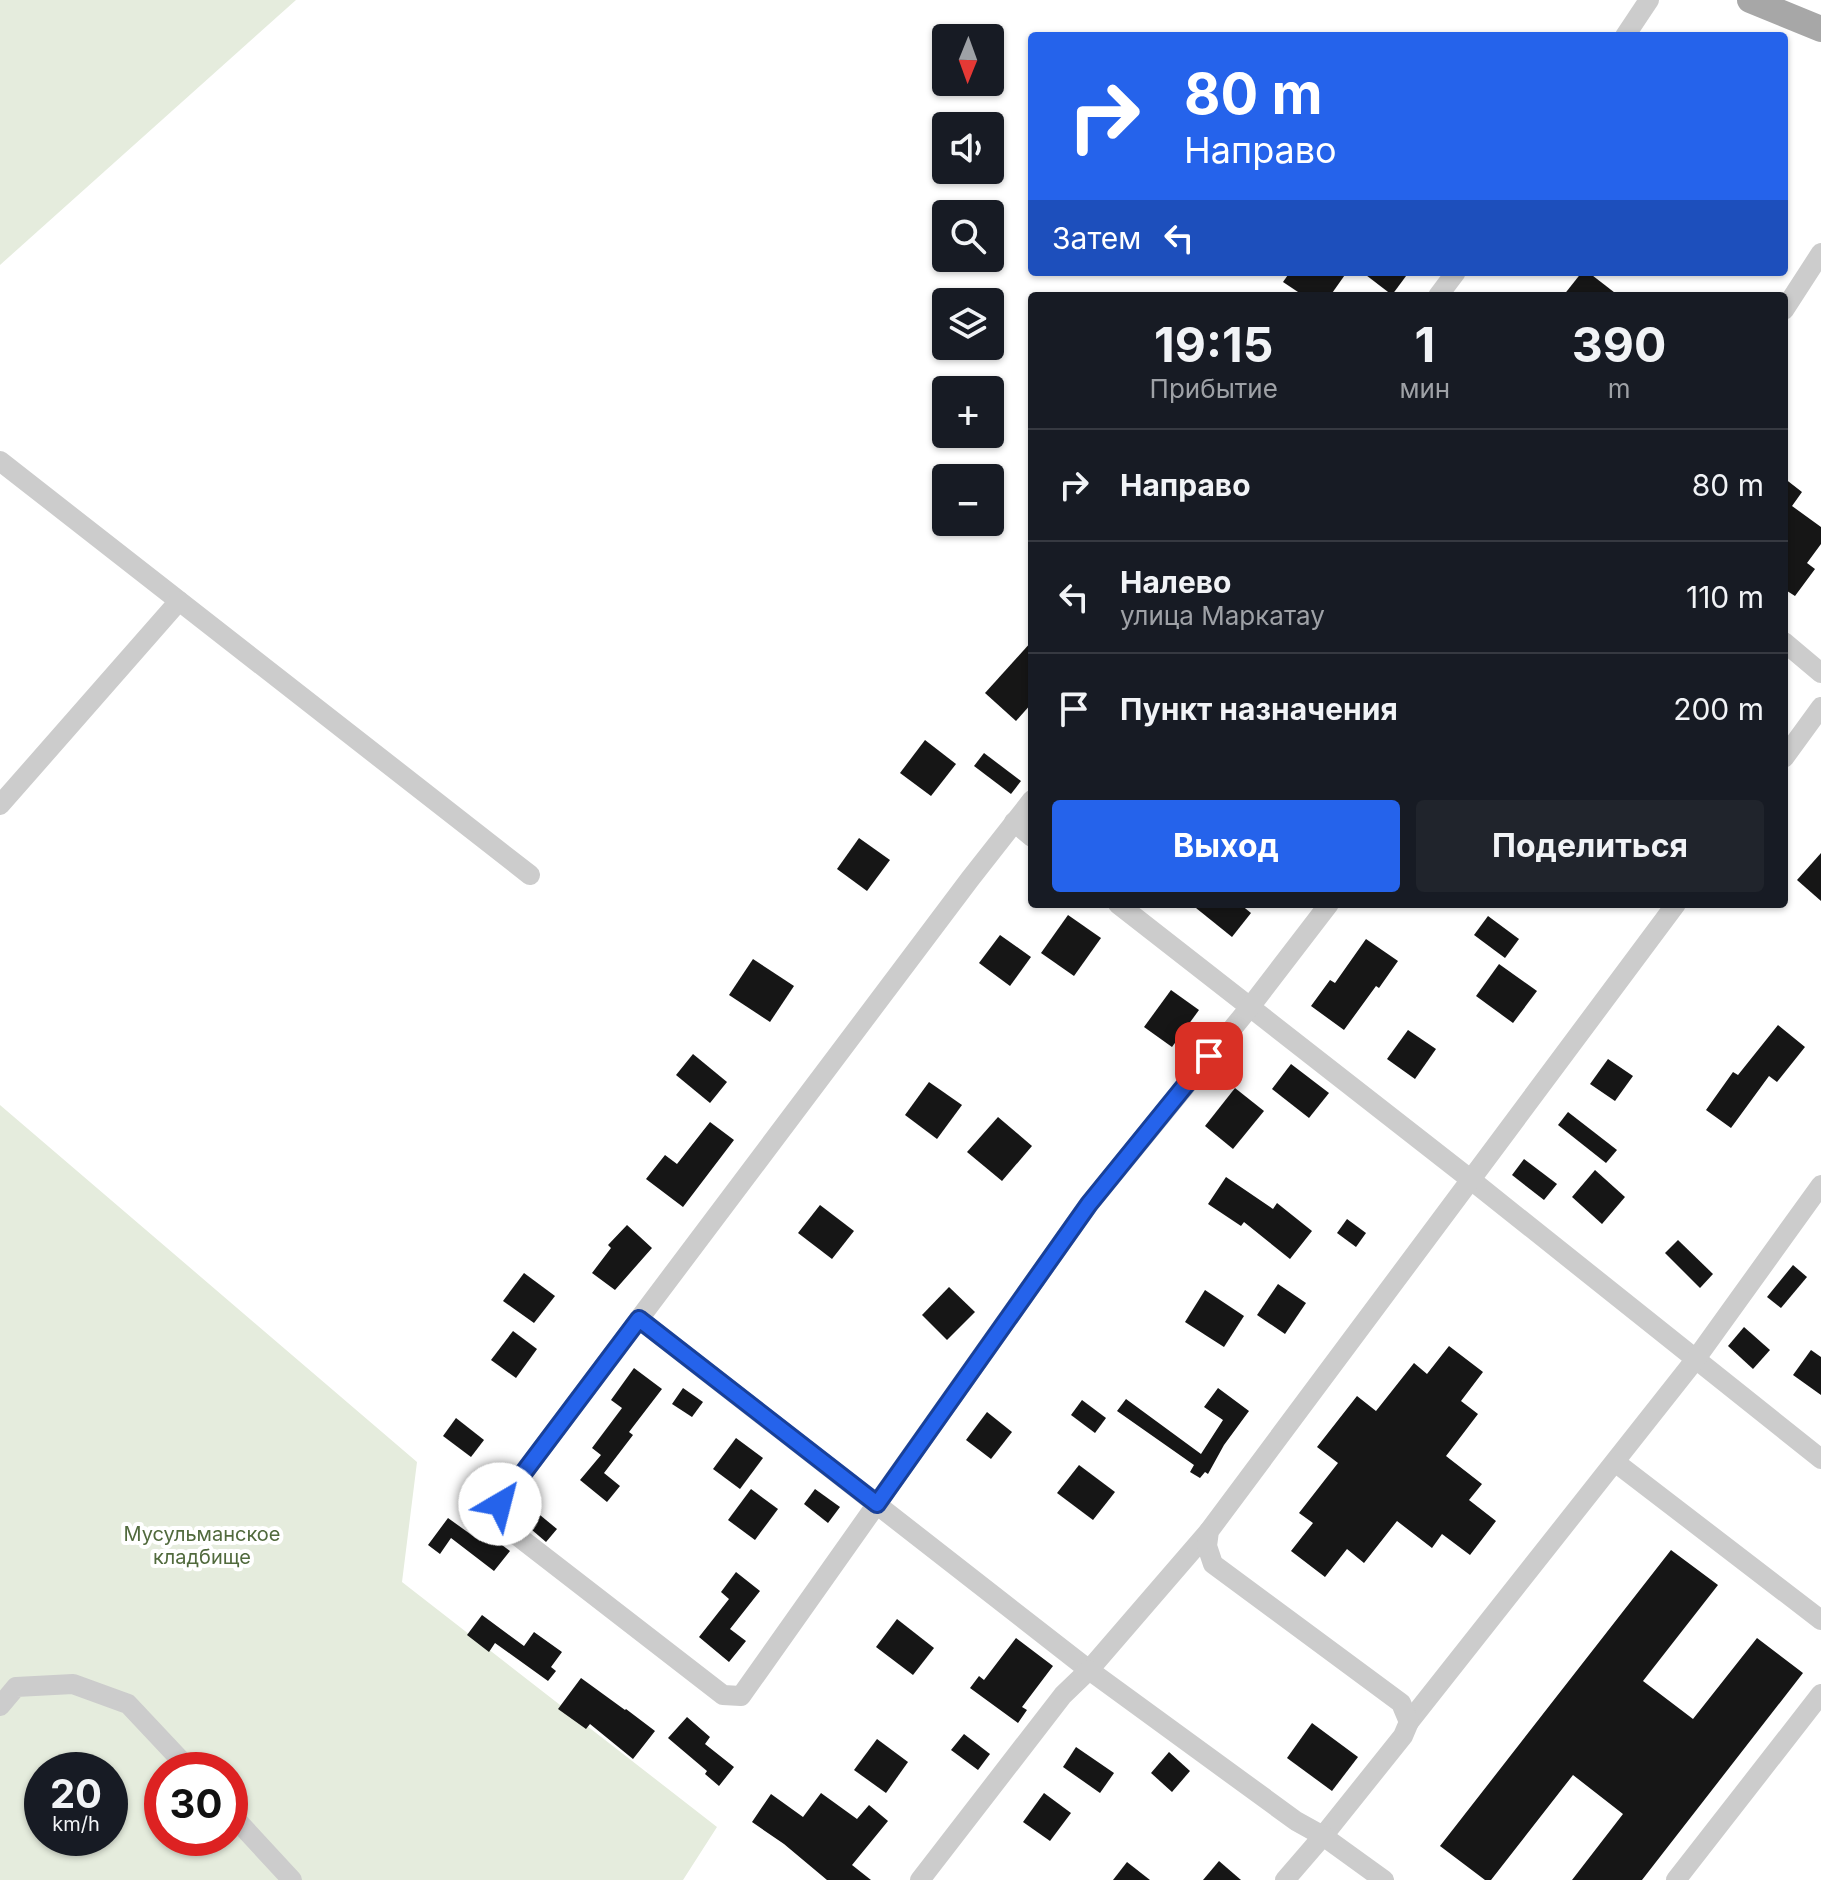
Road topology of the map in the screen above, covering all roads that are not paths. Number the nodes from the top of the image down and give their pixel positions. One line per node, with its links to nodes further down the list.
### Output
1 (1649, 0): 4 (street)
2 (1750, 0): 3 (main road)
3 (1821, 29)
4 (1628, 32)
5 (1821, 253): 6 (street)
6 (1788, 304)
7 (0, 461): 8 (street)
8 (179, 601): 13 (street); 17 (street)
9 (1788, 645): 10 (street)
10 (1821, 673)
11 (1821, 707): 12 (street)
12 (1788, 752)
13 (0, 805)
14 (1028, 805): 15 (street)
15 (1014, 822): 16 (street); 24 (street)
16 (1028, 834)
17 (530, 875)
18 (1123, 908): 21 (street)
19 (1326, 908): 21 (street)
20 (1673, 908): 22 (street)
21 (1250, 1007): 22 (street); 28 (street)
22 (1470, 1179): 25 (street); 29 (street)
23 (1821, 1185): 25 (street)
24 (639, 1319): 28 (street); 28 (street)
25 (1695, 1360): 26 (street); 27 (street)
26 (1821, 1459)
27 (1615, 1462): 30 (street); 34 (street)
28 (877, 1504): 31 (street)
29 (1209, 1531): 31 (street); 34 (street)
30 (1821, 1620)
31 (1089, 1670): 38 (street); 40 (street)
32 (1821, 1694): 35 (street)
33 (0, 1706): 36 (street)
34 (1409, 1722): 38 (street)
35 (1813, 1722): 43 (street)
36 (173, 1752)
37 (248, 1832): 39 (street)
38 (1323, 1836): 41 (street); 42 (street)
39 (292, 1880)
40 (920, 1880)
41 (1285, 1880)
42 (1384, 1880)
43 (1676, 1880)

